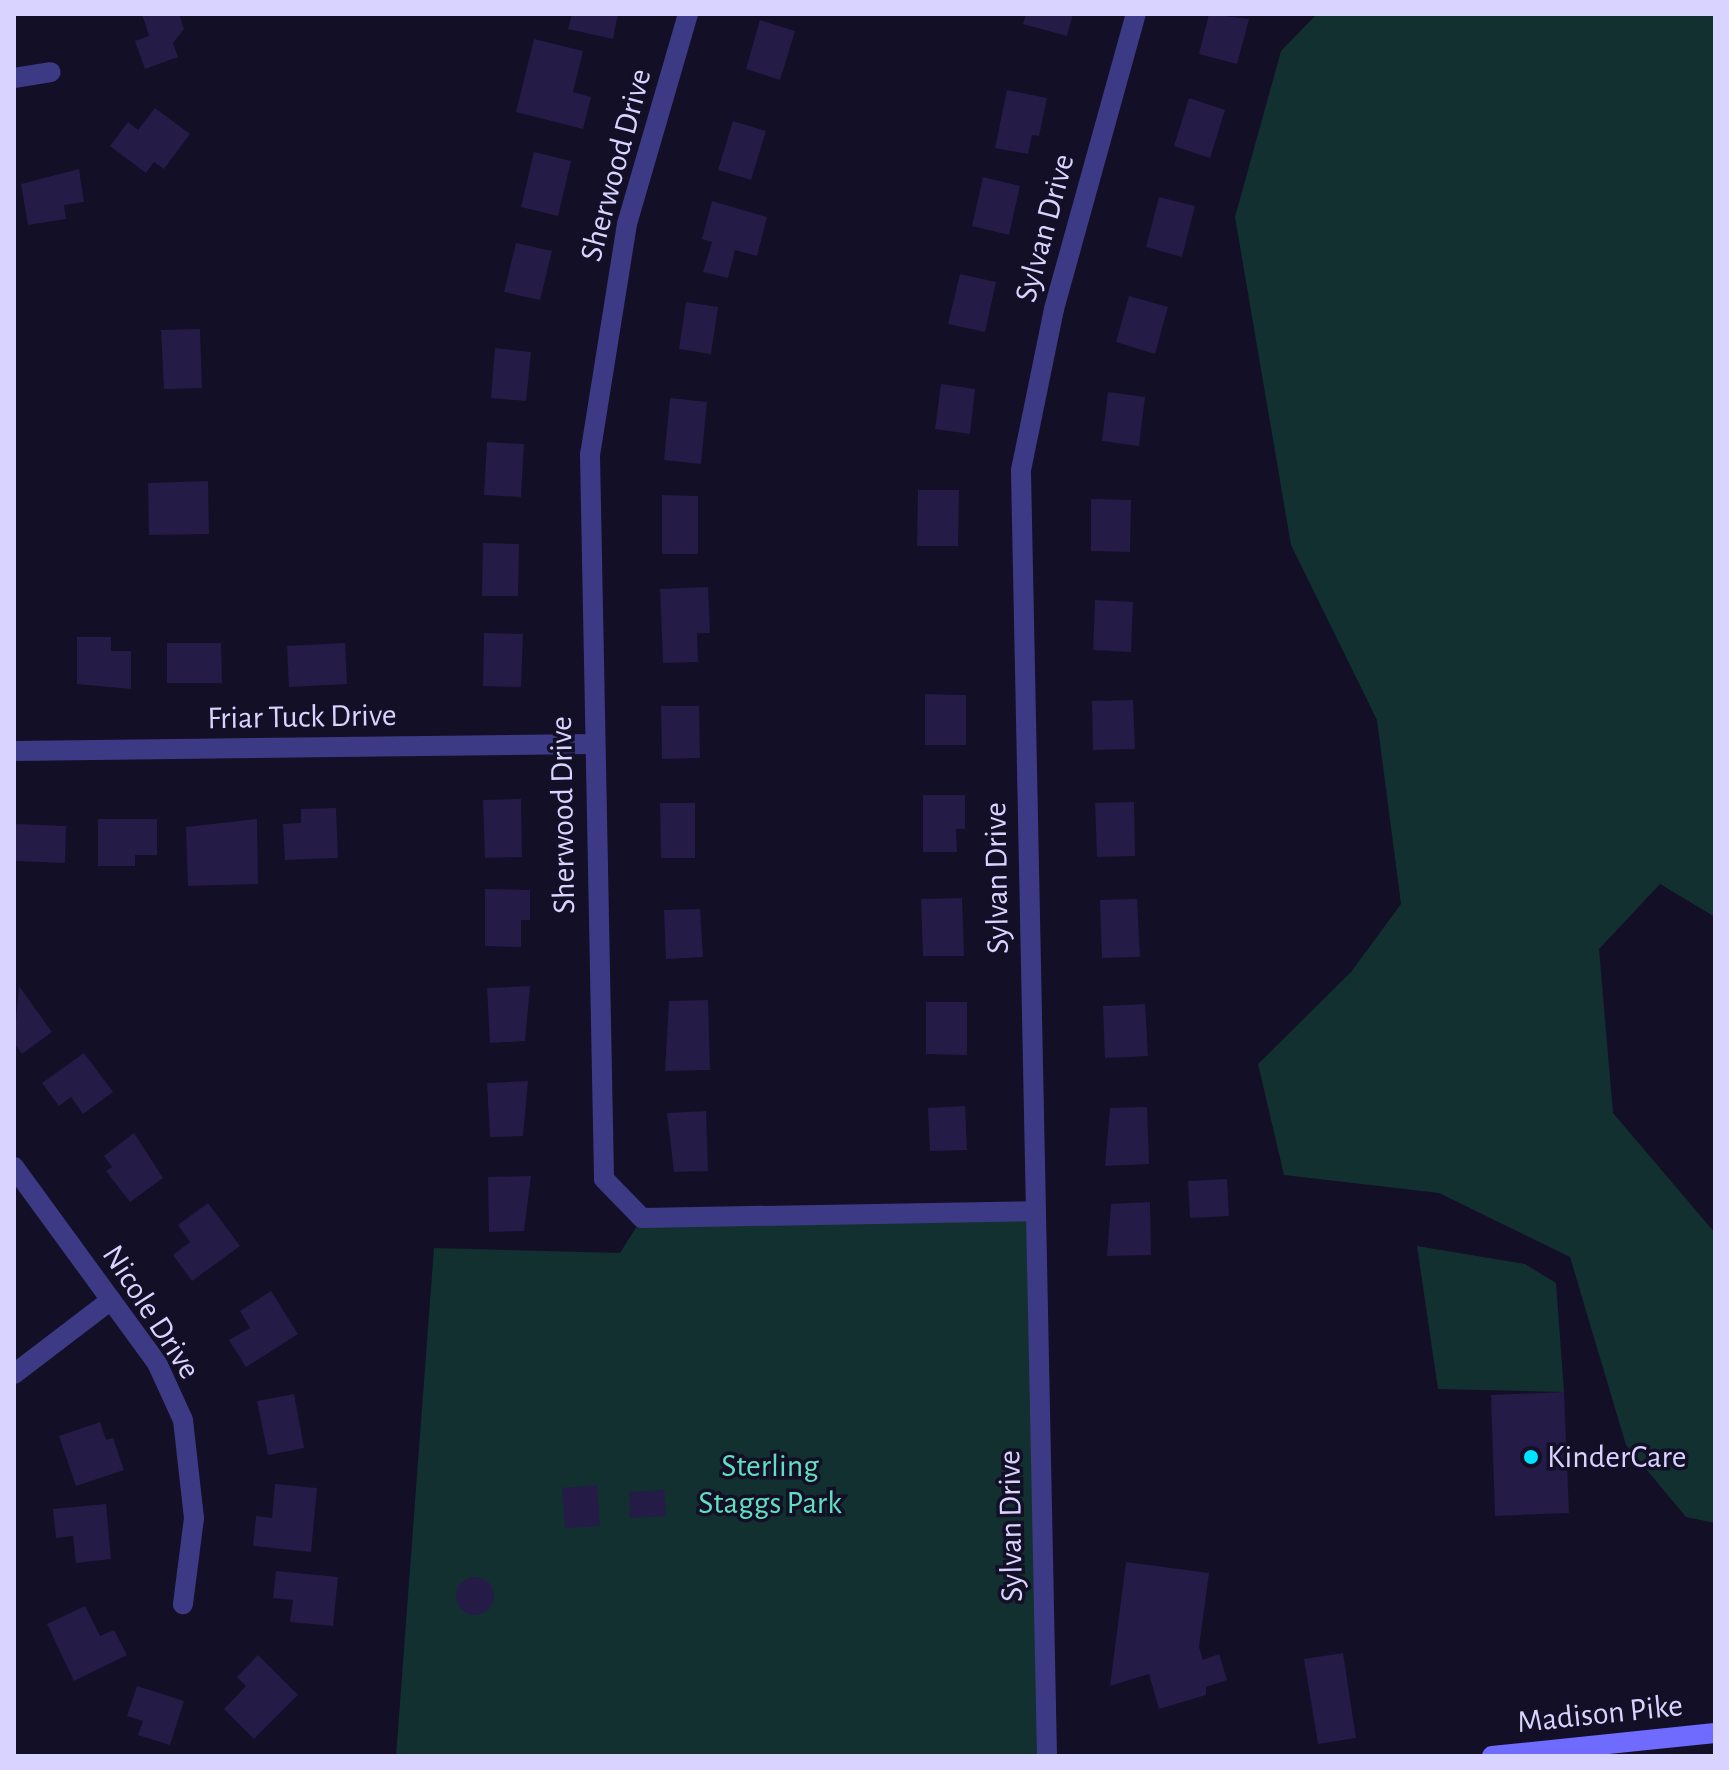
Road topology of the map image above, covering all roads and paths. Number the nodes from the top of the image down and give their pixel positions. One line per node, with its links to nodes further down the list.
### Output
1 (688, 14): 5 (street, Sherwood Drive)
2 (1136, 14): 8 (street, Sylvan Drive)
3 (51, 72): 4 (street)
4 (14, 78)
5 (591, 744): 6 (street, Friar Tuck Drive); 8 (street, Sherwood Drive)
6 (14, 751)
7 (14, 1167): 9 (street, Nicole Drive)
8 (1034, 1211): 13 (street, Sylvan Drive)
9 (111, 1300): 10 (street); 11 (street, Nicole Drive)
10 (14, 1374)
11 (183, 1604)
12 (1715, 1733): 14 (main road, Madison Pike)
13 (1047, 1756)
14 (1492, 1756)

